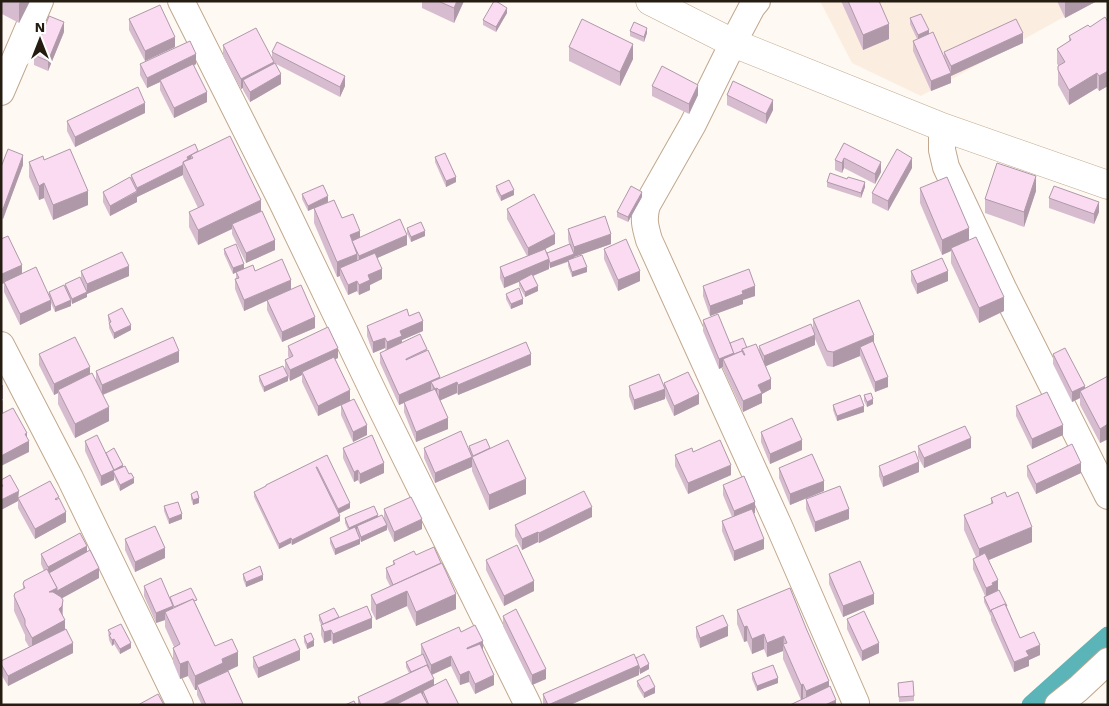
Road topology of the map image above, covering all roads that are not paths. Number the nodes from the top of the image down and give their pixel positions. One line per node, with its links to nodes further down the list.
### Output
1 (40, 1): 6 (street)
2 (181, 1): 14 (street)
3 (650, 1): 5 (main road)
4 (757, 1): 5 (street)
5 (733, 43): 7 (main road); 12 (street)
6 (4, 80)
7 (942, 127): 8 (main road); 10 (street)
8 (1108, 185)
9 (1, 345): 13 (street)
10 (1108, 496)
11 (1108, 661): 15 (street)
12 (856, 703)
13 (180, 705)
14 (528, 705)
15 (1058, 705)

